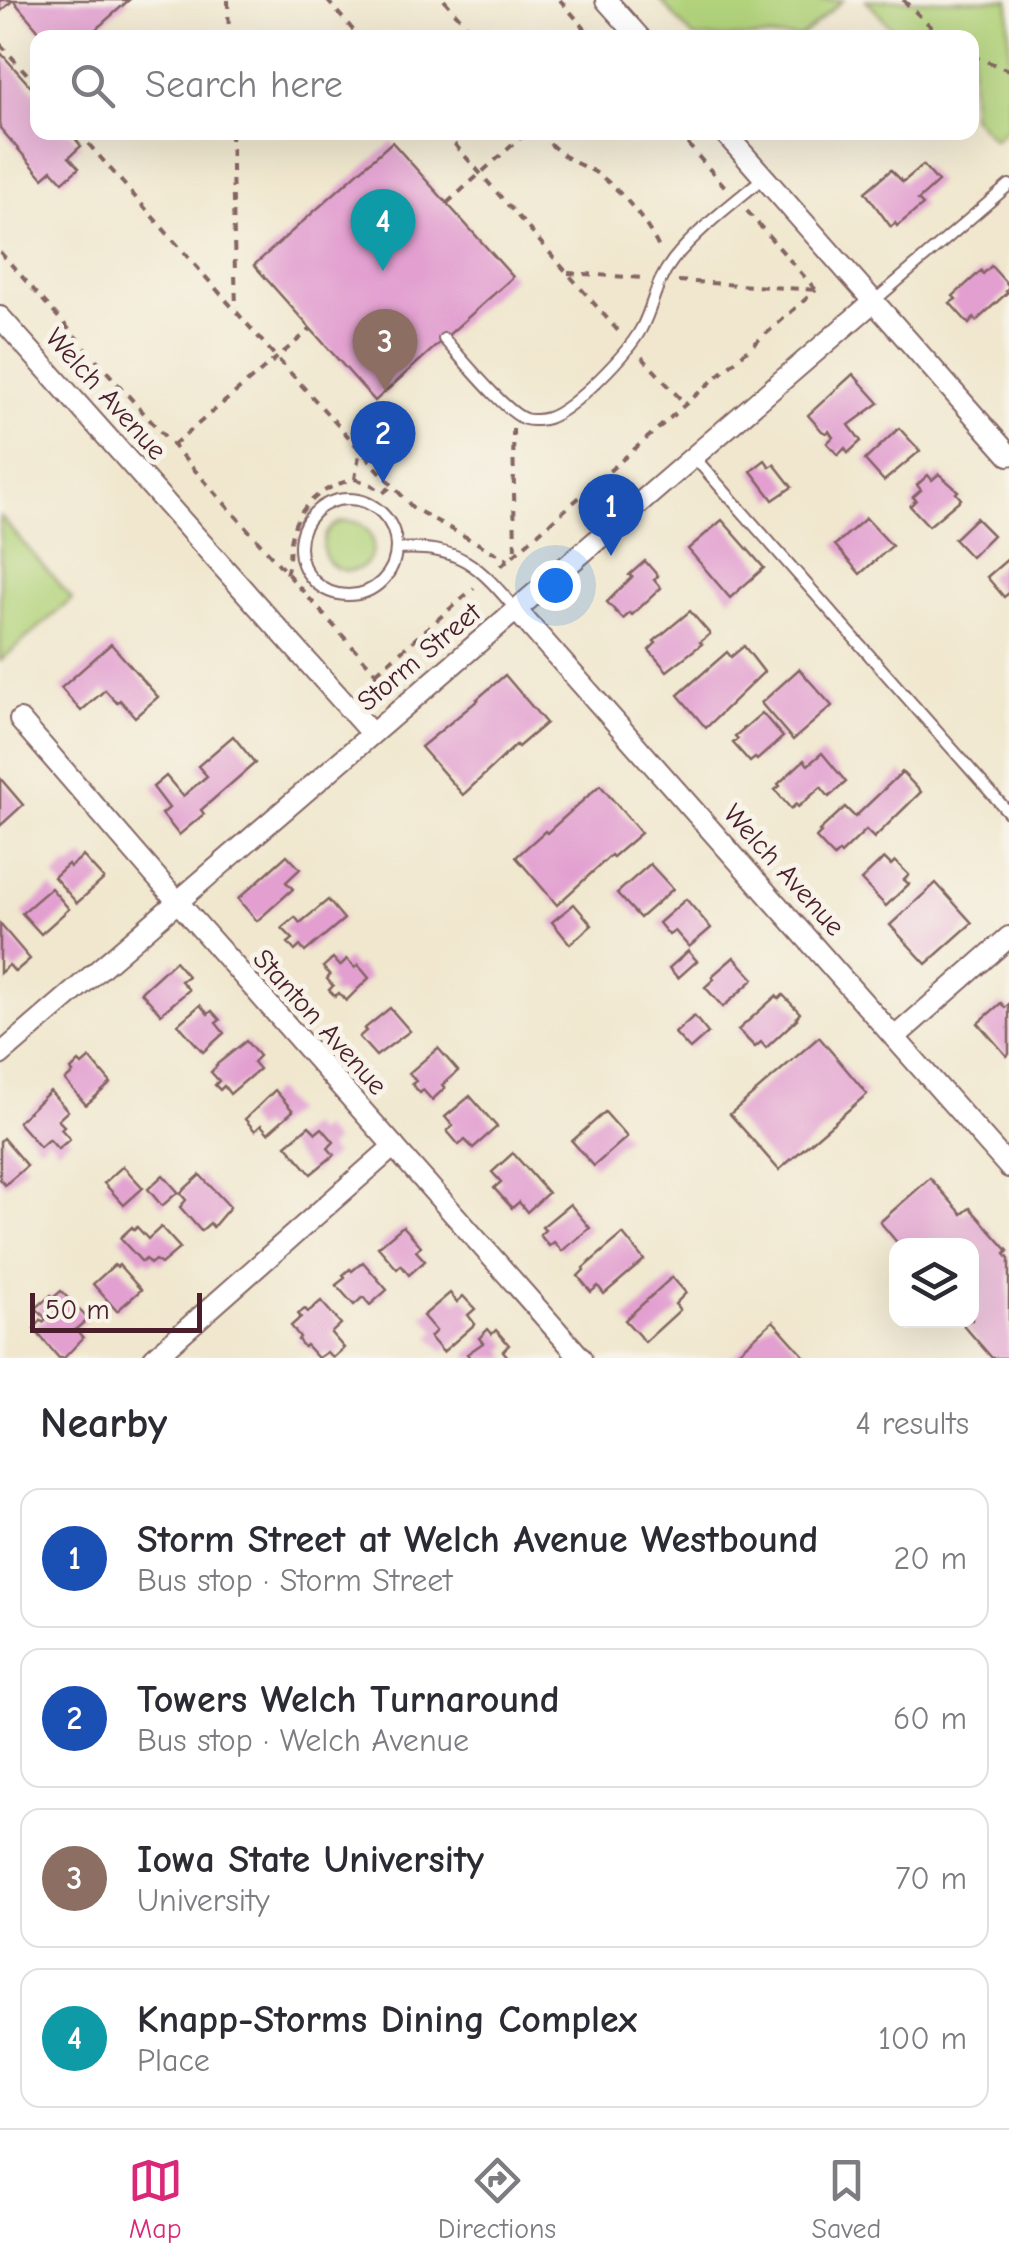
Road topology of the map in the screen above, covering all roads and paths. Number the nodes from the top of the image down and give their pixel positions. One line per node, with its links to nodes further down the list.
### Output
1 (228, 0): 7 (path)
2 (327, 0): 8 (path)
3 (444, 0): 9 (path)
4 (560, 0): 10 (path)
5 (606, 0): 11 (street)
6 (904, 0): 12 (path)
7 (228, 30)
8 (353, 30)
9 (471, 30)
10 (586, 30)
11 (633, 30)
12 (936, 30)
13 (0, 44): 16 (path)
14 (979, 59): 15 (path)
15 (1009, 70)
16 (30, 77)
17 (85, 140): 32 (path)
18 (231, 140): 32 (path)
19 (451, 140): 23 (path)
20 (519, 140): 23 (path)
21 (547, 140): 27 (path)
22 (731, 140): 24 (street)
23 (480, 174): 26 (path); 29 (path)
24 (763, 178): 30 (lane); 31 (street)
25 (1009, 185): 31 (lane)
26 (447, 204)
27 (660, 249)
28 (0, 252): 40 (path)
29 (568, 273): 30 (path); 36 (path)
30 (659, 279): 36 (lane); 38 (path)
31 (873, 302): 42 (street); 43 (street, Storm Street)
32 (236, 311): 37 (path)
33 (0, 317): 56 (street, Welch Avenue)
34 (311, 329): 37 (path)
35 (444, 339): 39 (lane)
36 (631, 345): 38 (path); 39 (lane)
37 (276, 358): 40 (path); 41 (path)
38 (686, 405): 47 (path)
39 (512, 412): 47 (path)
40 (172, 446): 50 (path)
41 (360, 450): 44 (path); 45 (path)
42 (1009, 456)
43 (694, 457): 52 (street, Storm Street); 57 (lane)
44 (355, 479): 45 (path); 50 (path)
45 (393, 486): 48 (path)
46 (396, 549): 46 (lane); 52 (lane)
47 (515, 554): 48 (path)
48 (508, 560): 49 (path)
49 (502, 566)
50 (286, 574): 53 (path)
51 (475, 588): 53 (path)
52 (517, 610): 56 (street, Storm Street); 60 (street, Welch Avenue)
53 (376, 674): 54 (path)
54 (368, 706)
55 (20, 720): 58 (street, Stanton Avenue)
56 (371, 733): 58 (street, Storm Street)
57 (1009, 813)
58 (177, 901): 61 (street, Storm Street); 62 (street, Stanton Avenue)
59 (1009, 937): 60 (street)
60 (895, 1037): 63 (street, Welch Avenue)
61 (0, 1055)
62 (394, 1146): 64 (street); 65 (street, Stanton Avenue)
63 (1009, 1166)
64 (154, 1358)
65 (581, 1358)

